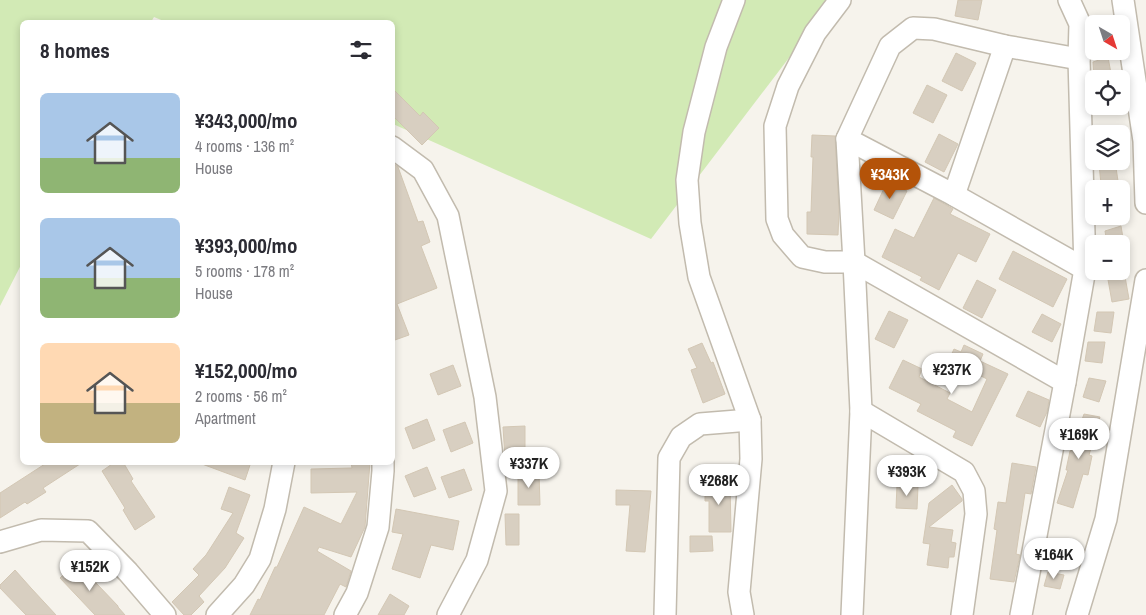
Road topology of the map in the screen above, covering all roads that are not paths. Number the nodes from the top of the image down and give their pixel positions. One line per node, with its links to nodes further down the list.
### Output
1 (734, 0): 16 (street)
2 (840, 0): 11 (street)
3 (1070, 0): 6 (street)
4 (1123, 0): 10 (street)
5 (1005, 46): 6 (street); 7 (street); 9 (street)
6 (1079, 59): 12 (street)
7 (847, 139): 9 (street); 11 (street)
8 (395, 149): 23 (street)
9 (954, 195): 12 (street)
10 (1146, 203)
11 (854, 262): 14 (street); 15 (street)
12 (1085, 268): 14 (street)
13 (1146, 280): 29 (street)
14 (1065, 382): 28 (street)
15 (862, 411): 26 (street); 27 (street)
16 (750, 420): 24 (street); 25 (street)
17 (283, 465): 21 (street)
18 (383, 465): 22 (street)
19 (0, 542): 20 (street)
20 (165, 615)
21 (217, 615)
22 (346, 615)
23 (448, 615)
24 (665, 615)
25 (743, 615)
26 (852, 615)
27 (962, 615)
28 (1021, 615)
29 (1076, 615)

